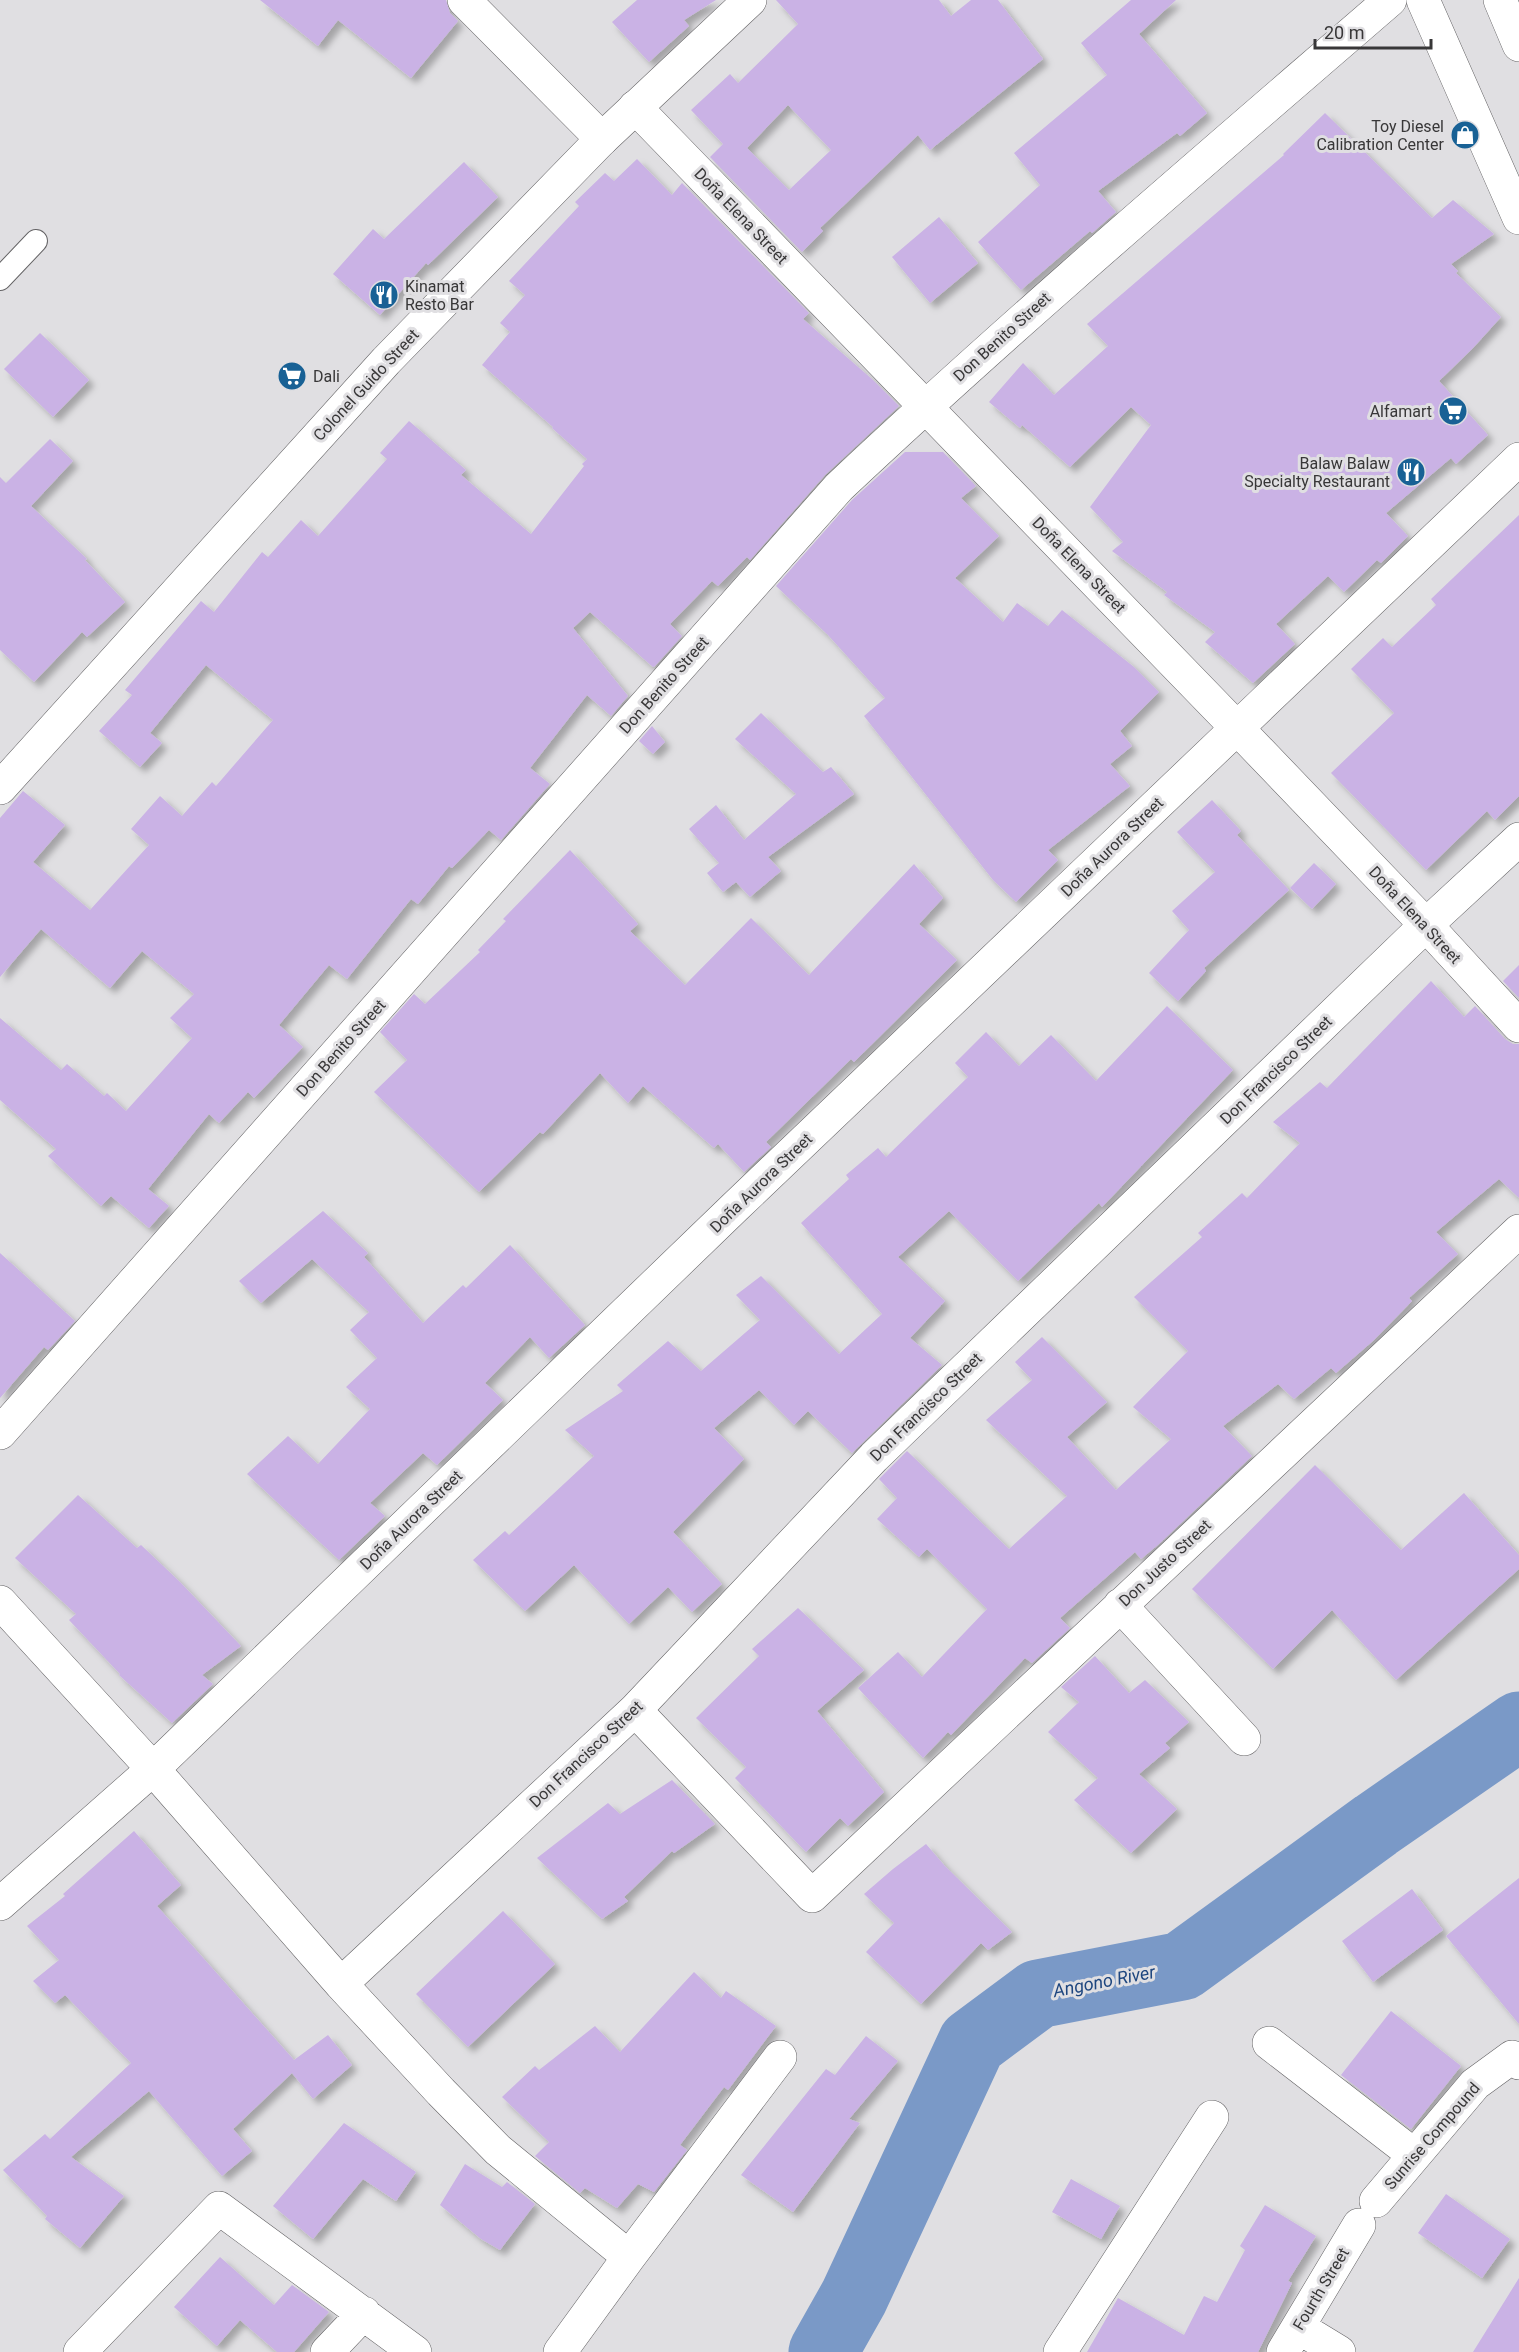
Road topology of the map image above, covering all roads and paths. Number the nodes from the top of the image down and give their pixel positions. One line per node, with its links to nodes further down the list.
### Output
1 (464, 0): 8 (street)
2 (750, 0): 7 (street, Colonel Guido Street)
3 (1390, 0): 12 (street, Don Benito Street)
4 (1423, 0): 9 (street)
5 (1500, 0): 6 (street)
6 (1519, 45)
7 (635, 107): 8 (street, Colonel Guido Street); 12 (street, Doña Elena Street)
8 (602, 139): 15 (street, Colonel Guido Street)
9 (1519, 218)
10 (36, 241): 11 (lane)
11 (0, 279)
12 (925, 406): 14 (street, Doña Elena Street); 20 (street, Don Benito Street)
13 (1519, 459): 14 (street, Doña Aurora Street)
14 (1237, 728): 17 (street, Doña Elena Street); 25 (street, Doña Aurora Street)
15 (0, 788)
16 (1519, 839): 17 (street, Don Francisco Street)
17 (1426, 925): 18 (street, Doña Elena Street); 23 (street, Don Francisco Street)
18 (1519, 1026)
19 (1519, 1231): 22 (street, Don Justo Street)
20 (0, 1433)
21 (0, 1602): 25 (street)
22 (1120, 1605): 23 (street, Don Justo Street); 24 (street)
23 (635, 1710): 27 (street, Don Francisco Street)
24 (1244, 1740)
25 (153, 1769): 26 (street, Doña Aurora Street); 27 (street)
26 (0, 1904)
27 (341, 1984): 34 (street)
28 (1269, 2043): 32 (street)
29 (780, 2057): 34 (street)
30 (1519, 2063): 32 (street, Sunrise Compound)
31 (1212, 2116): 41 (street)
32 (1414, 2155): 33 (street, Sunrise Compound)
33 (1367, 2213): 36 (street, Fourth Street)
34 (628, 2257): 40 (street)
35 (364, 2313): 37 (street); 38 (street); 39 (street)
36 (1291, 2339): 42 (street)
37 (80, 2352)
38 (327, 2352)
39 (415, 2352)
40 (560, 2352)
41 (1060, 2352)
42 (1339, 2352)

